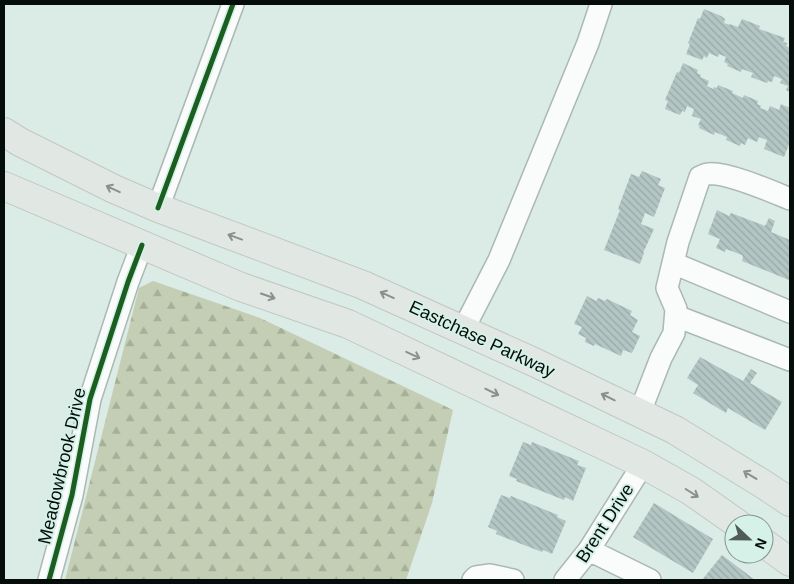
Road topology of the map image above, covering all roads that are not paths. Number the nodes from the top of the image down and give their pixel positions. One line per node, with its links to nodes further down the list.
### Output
1 (233, 4): 6 (street)
2 (601, 4): 11 (street)
3 (4, 132): 6 (main road, Eastchase Parkway, one-way to 3)
4 (4, 185): 6 (main road); 7 (main road)
5 (790, 199): 8 (street)
6 (158, 208): 11 (main road, Eastchase Parkway, one-way to 6)
7 (142, 245): 13 (main road, one-way to 13); 21 (street, Meadowbrook Drive)
8 (673, 262): 9 (street); 10 (street)
9 (790, 312)
10 (676, 316): 12 (street); 14 (street)
11 (463, 330): 13 (main road); 14 (main road, Eastchase Parkway, one-way to 11)
12 (790, 360)
13 (448, 371): 15 (main road, one-way to 15)
14 (640, 412): 16 (main road, Eastchase Parkway, one-way to 14)
15 (642, 464): 17 (main road, one-way to 17); 18 (street, Brent Drive)
16 (790, 502)
17 (724, 514)
18 (589, 550): 24 (street, Brent Drive); 25 (street)
19 (774, 550): 20 (main road)
20 (790, 562)
21 (49, 580)
22 (473, 580): 23 (street)
23 (513, 580)
24 (565, 580)
25 (650, 580)

